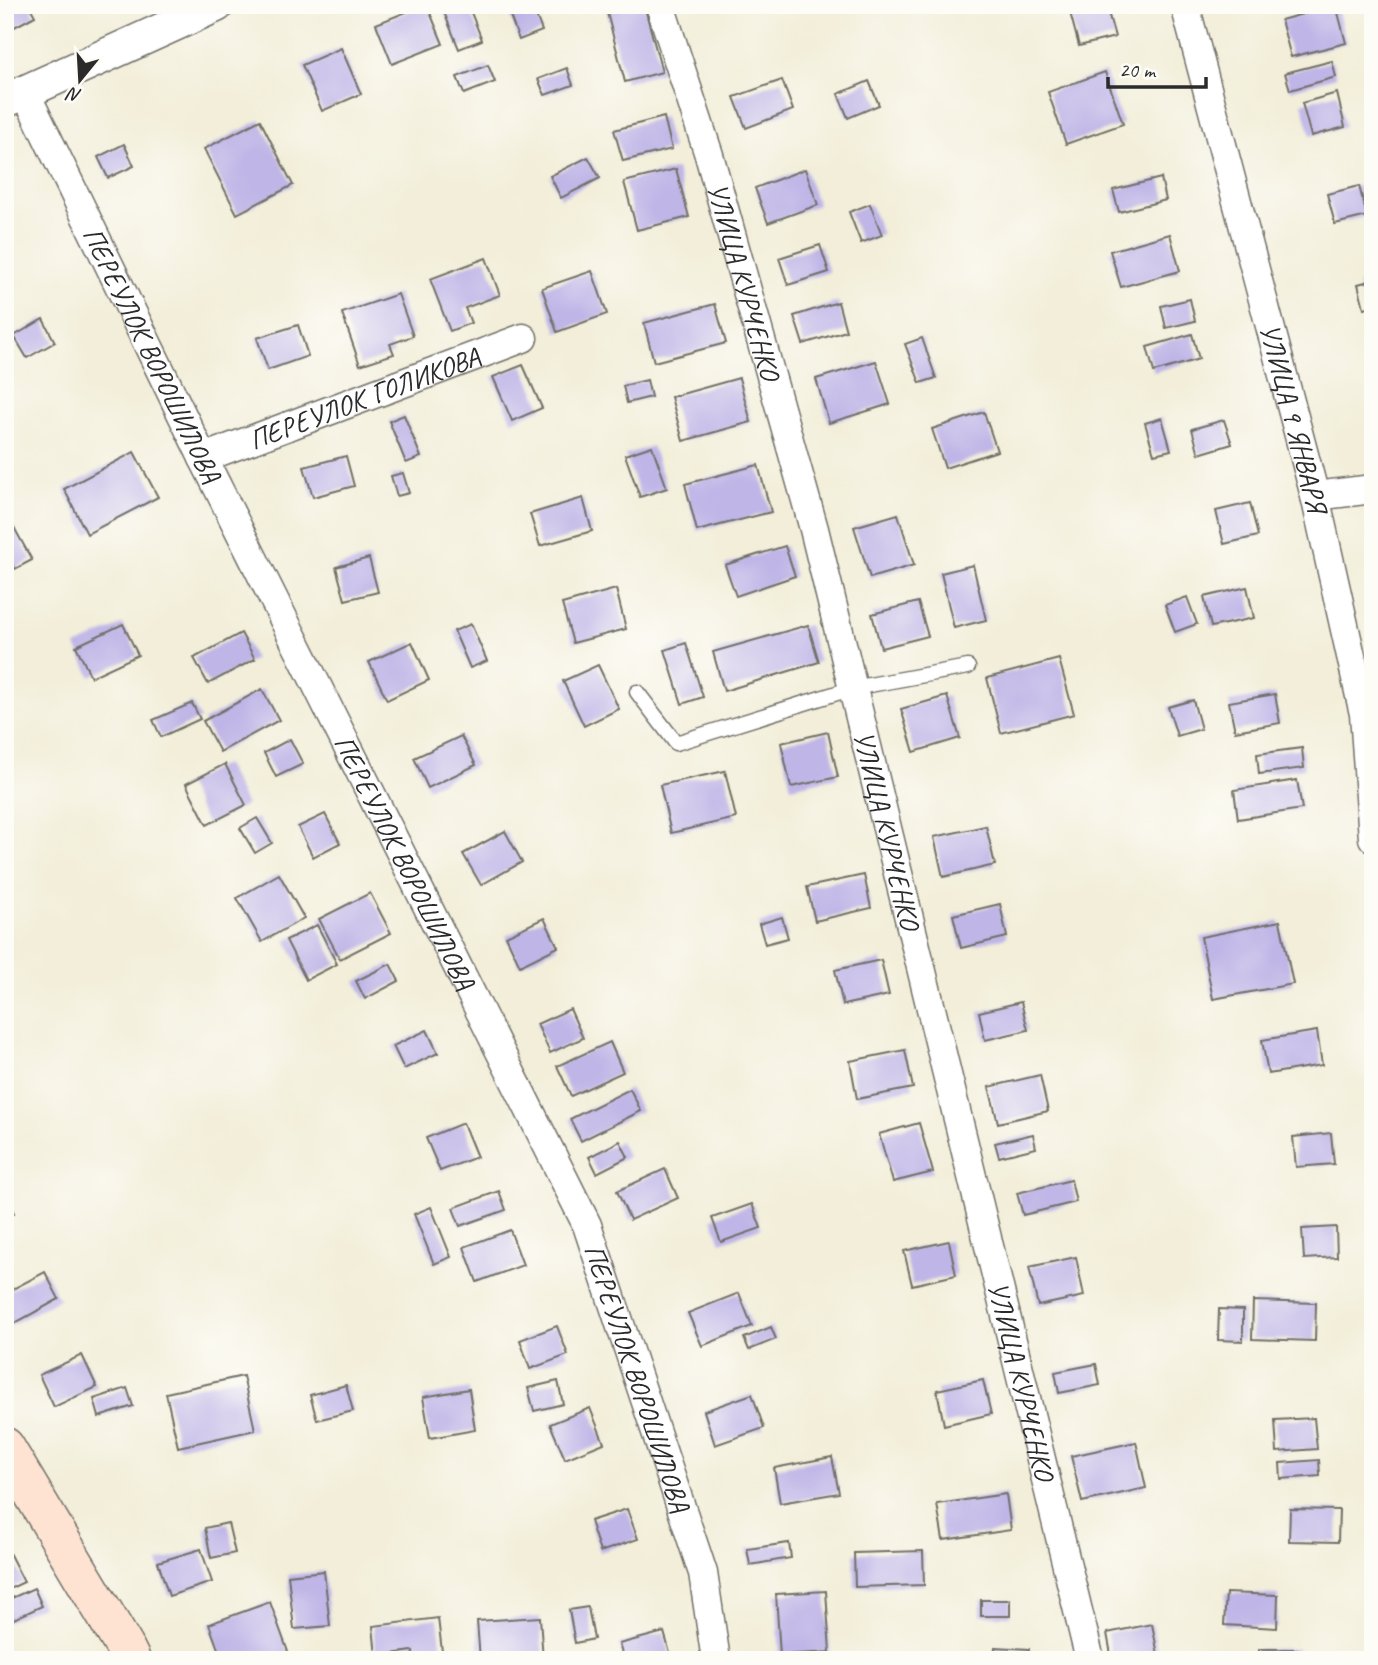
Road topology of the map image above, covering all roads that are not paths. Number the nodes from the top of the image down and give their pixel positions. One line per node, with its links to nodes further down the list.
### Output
1 (217, 5): 4 (street)
2 (660, 5): 10 (street, УЛИЦА КУРЧЕНКО)
3 (1185, 5): 8 (street, УЛИЦА 9 ЯНВАРЯ)
4 (15, 97): 6 (street, ПЕРЕУЛОК ВОРОШИЛОВА)
5 (523, 338): 6 (street, ПЕРЕУЛОК ГОЛИКОВА)
6 (203, 458): 15 (street, ПЕРЕУЛОК ВОРОШИЛОВА)
7 (1373, 489): 8 (street)
8 (1315, 496): 12 (street, УЛИЦА 9 ЯНВАРЯ)
9 (968, 667): 10 (lane)
10 (853, 688): 11 (lane); 16 (street, УЛИЦА КУРЧЕНКО)
11 (637, 692)
12 (1373, 838)
13 (5, 1447): 14 (main road)
14 (131, 1660)
15 (716, 1660)
16 (1090, 1660)

